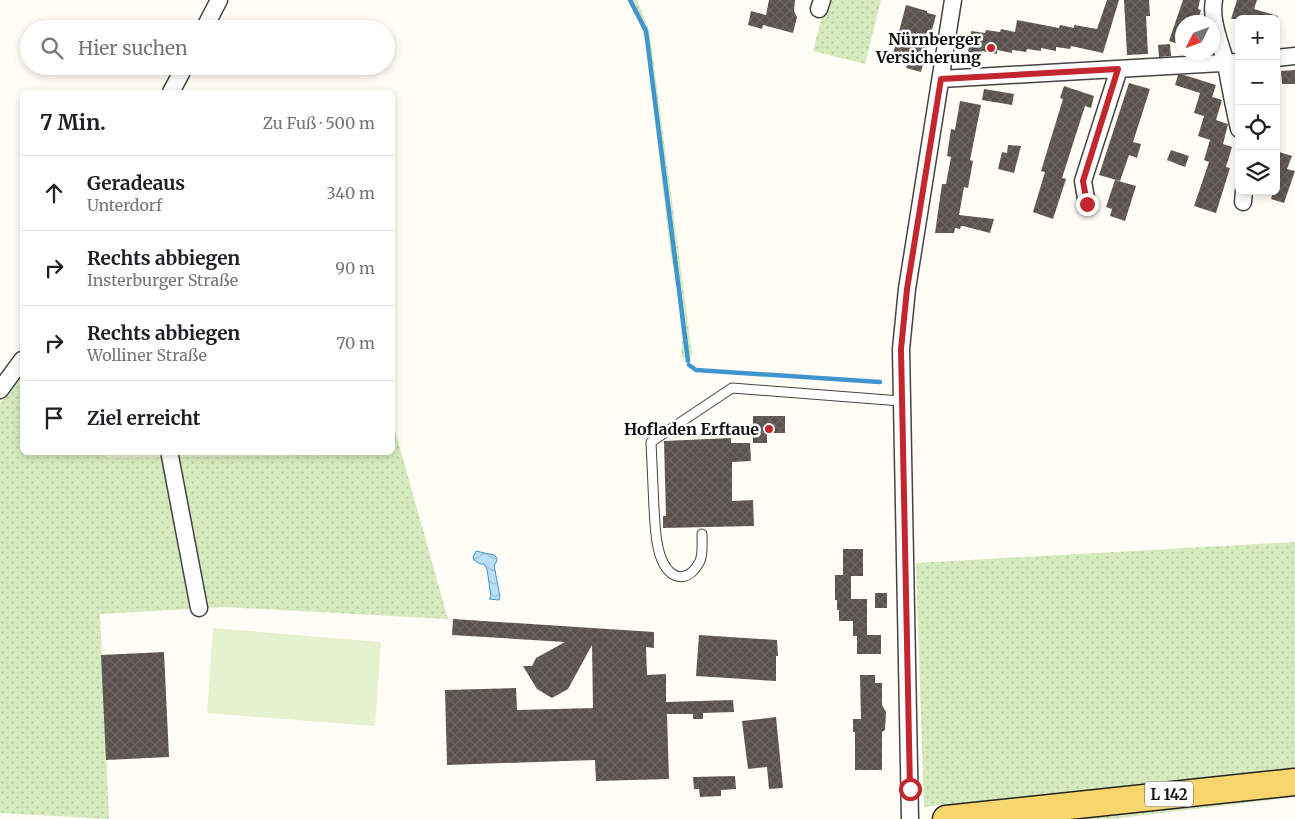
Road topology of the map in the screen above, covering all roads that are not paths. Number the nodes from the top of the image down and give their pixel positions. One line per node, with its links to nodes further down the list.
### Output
1 (219, 0): 4 (street)
2 (953, 0): 10 (street)
3 (1214, 0): 7 (street)
4 (209, 20)
5 (1295, 56): 6 (street)
6 (1280, 58)
7 (1232, 62): 8 (street); 12 (street)
8 (1118, 69): 10 (street); 13 (street)
9 (180, 75): 11 (street)
10 (941, 79): 16 (street)
11 (172, 90)
12 (1236, 105)
13 (1087, 204)
14 (20, 363): 15 (street)
15 (0, 390)
16 (901, 401): 18 (lane); 21 (street)
17 (170, 456): 19 (street)
18 (702, 534)
19 (199, 608)
20 (1295, 782): 22 (main road, L 142)
21 (910, 819)
22 (946, 819)

